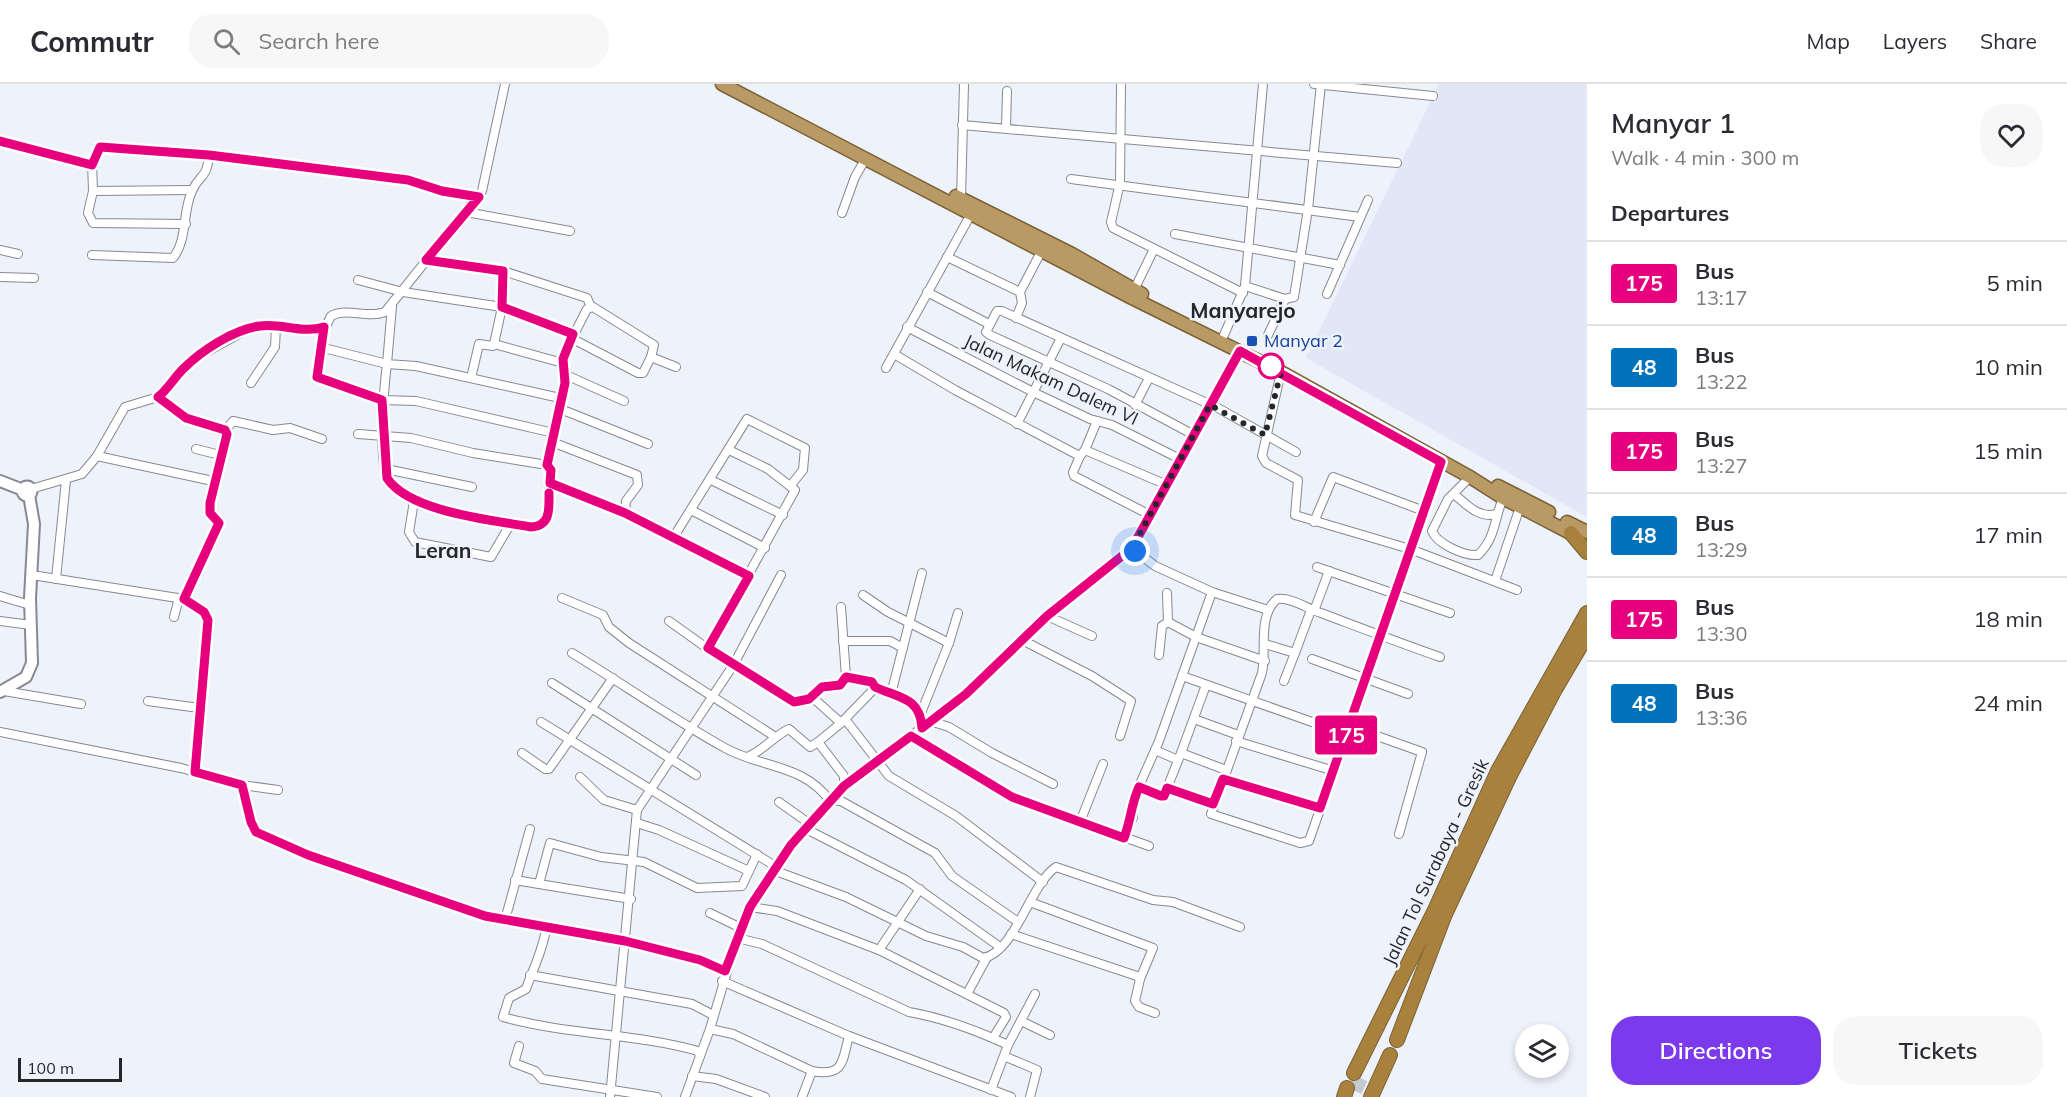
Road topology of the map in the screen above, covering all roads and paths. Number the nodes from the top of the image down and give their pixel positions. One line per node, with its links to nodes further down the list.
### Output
1 (505, 84): 26 (street)
2 (722, 84): 18 (highway)
3 (737, 84): 18 (highway)
4 (964, 84): 12 (street)
5 (1121, 84): 14 (street)
6 (1263, 84): 16 (street)
7 (1314, 84): 8 (street)
8 (1321, 84): 9 (street); 19 (street)
9 (1387, 88): 11 (street)
10 (1007, 91): 13 (street)
11 (1433, 96)
12 (967, 125): 13 (street); 27 (street)
13 (1005, 127): 14 (street)
14 (1121, 138): 16 (street); 23 (street)
15 (0, 141): 21 (street)
16 (1257, 150): 19 (street); 29 (street)
17 (209, 155): 21 (street); 24 (street); 26 (street)
18 (868, 155): 27 (highway); 32 (street); 33 (highway)
19 (1315, 155): 20 (street); 30 (street)
20 (1397, 163)
21 (92, 165): 25 (street)
22 (1071, 178): 23 (street)
23 (1120, 183): 29 (street); 41 (street)
24 (192, 190): 25 (street); 35 (street)
25 (93, 191): 35 (street)
26 (479, 197): 31 (street)
27 (961, 199): 52 (highway)
28 (1368, 200): 34 (street)
29 (1253, 202): 30 (street); 38 (street)
30 (1308, 209): 34 (street); 44 (street)
31 (466, 212): 36 (street); 46 (street)
32 (842, 213)
33 (971, 214): 40 (highway); 45 (street)
34 (1360, 218): 47 (street)
35 (186, 224): 43 (street)
36 (570, 231)
37 (1175, 234): 38 (street)
38 (1250, 247): 44 (street); 53 (street)
39 (0, 250): 42 (street)
40 (1042, 250): 56 (street); 73 (highway)
41 (1153, 250): 52 (street); 53 (street)
42 (18, 254)
43 (92, 255)
44 (1301, 256): 47 (street); 58 (street)
45 (947, 257): 55 (street); 56 (street)
46 (426, 260): 48 (street); 54 (street)
47 (1340, 265): 57 (street)
48 (503, 271): 60 (street); 61 (street)
49 (0, 278): 50 (street)
50 (34, 278)
51 (357, 280): 54 (street)
52 (1137, 285): 67 (highway)
53 (1244, 290): 58 (street); 67 (street)
54 (403, 292): 59 (street); 60 (street)
55 (927, 292): 63 (street); 66 (street)
56 (1020, 292): 62 (street)
57 (1327, 294)
58 (1285, 299): 68 (street)
59 (392, 306): 65 (street); 78 (street)
60 (502, 307): 69 (street); 71 (street)
61 (591, 307): 69 (street); 75 (street)
62 (1016, 318): 63 (street); 70 (street)
63 (989, 324): 76 (street)
64 (276, 325): 65 (street); 85 (street); 87 (street)
65 (324, 327): 72 (street)
66 (907, 327): 74 (street); 86 (street, Jalan Makam Dalem VI)
67 (1226, 329): 137 (highway)
68 (1268, 335)
69 (572, 336): 75 (street); 77 (street)
70 (1061, 338): 76 (street); 84 (street)
71 (494, 344): 77 (street); 83 (street)
72 (320, 347): 78 (street); 89 (street)
73 (1240, 351): 81 (highway); 92 (street)
74 (894, 354): 80 (street); 95 (street)
75 (651, 357): 79 (street)
76 (1047, 362): 86 (street); 91 (street)
77 (563, 363): 82 (street)
78 (387, 364): 83 (street); 89 (street)
79 (676, 368)
80 (886, 368)
81 (1281, 372): 101 (street); 112 (highway)
82 (566, 375): 88 (street); 90 (street)
83 (471, 378): 88 (street)
84 (1149, 378): 91 (street); 92 (street)
85 (251, 383)
86 (1033, 392): 94 (street, Jalan Makam Dalem VI); 95 (street)
87 (158, 397): 96 (street); 110 (street)
88 (560, 398): 93 (street)
89 (382, 400): 97 (street); 99 (street)
90 (624, 401)
91 (1135, 405): 100 (street)
92 (1210, 405): 100 (street); 101 (street)
93 (558, 408): 97 (street); 104 (street)
94 (1097, 421): 108 (street); 111 (street, Jalan Makam Dalem VI)
95 (1017, 423): 108 (street)
96 (225, 431): 102 (street); 109 (street)
97 (554, 433): 103 (street)
98 (358, 434): 99 (street)
99 (384, 434): 113 (street); 114 (street)
100 (1194, 435): 111 (street)
101 (1265, 435): 107 (street); 135 (street)
102 (322, 439)
103 (552, 442): 113 (street); 131 (street)
104 (648, 444)
105 (196, 449): 109 (street)
106 (729, 450): 118 (street); 121 (street); 121 (street)
107 (1296, 452)
108 (1083, 453): 122 (street); 134 (street)
109 (220, 455): 117 (street)
110 (97, 456): 116 (street); 117 (street)
111 (1182, 460): 122 (street)
112 (1441, 462): 115 (highway); 130 (street)
113 (547, 465): 120 (street)
114 (386, 469): 123 (street); 127 (street)
115 (1470, 477): 125 (street); 126 (highway)
116 (66, 480): 124 (street); 151 (street)
117 (213, 480): 160 (street)
118 (711, 480): 129 (street); 133 (street)
119 (0, 481): 124 (main road)
120 (550, 483): 131 (street); 136 (street)
121 (791, 485): 133 (street)
122 (1167, 485): 134 (street)
123 (472, 487)
124 (27, 491): 148 (main road)
125 (1454, 494): 132 (street); 132 (street)
126 (1503, 498): 128 (highway); 132 (street)
127 (414, 501): 136 (street); 136 (street)
128 (1520, 507): 138 (highway); 152 (street)
129 (691, 510): 139 (street); 141 (street)
130 (1424, 511): 135 (street); 143 (street)
131 (625, 513): 139 (street)
132 (1496, 514)
133 (783, 515): 141 (street)
134 (1150, 515): 142 (street)
135 (1314, 522): 143 (street)
136 (511, 523)
137 (1587, 532)
138 (1571, 533): 140 (highway); 144 (highway)
139 (673, 538): 150 (street)
140 (1587, 542)
141 (765, 548): 150 (street)
142 (1132, 548): 154 (street); 168 (street)
143 (1410, 549): 152 (street); 156 (street)
144 (1587, 552)
145 (1317, 567): 146 (street)
146 (1329, 571): 156 (street); 164 (street)
147 (922, 573): 173 (street)
148 (32, 575): 151 (street); 161 (main road)
149 (781, 575): 191 (street)
150 (749, 576): 183 (street)
151 (56, 579): 160 (street)
152 (1495, 581): 153 (street)
153 (1516, 590)
154 (1212, 592): 163 (street); 178 (street)
155 (1167, 593): 172 (street)
156 (1395, 594): 166 (street); 175 (street)
157 (0, 596): 161 (street)
158 (863, 596): 173 (street)
159 (562, 598): 203 (street)
160 (182, 599): 169 (street); 208 (street)
161 (30, 606): 174 (main road)
162 (841, 607): 179 (street)
163 (1268, 610): 164 (street); 182 (street)
164 (1313, 611): 175 (street); 186 (street)
165 (958, 613): 181 (street)
166 (1450, 613)
167 (1587, 613): 269 (highway, Jalan Tol Surabaya - Gresik)
168 (1047, 616): 177 (street); 180 (street)
169 (174, 617)
170 (0, 621): 174 (street)
171 (669, 621): 183 (street)
172 (1168, 622): 178 (street); 187 (street)
173 (908, 623): 181 (street); 184 (street)
174 (32, 626): 200 (main road)
175 (1381, 635): 188 (street); 195 (street)
176 (1587, 635): 269 (highway, Jalan Tol Surabaya - Gresik)
177 (1092, 636)
178 (1196, 637): 190 (street); 192 (street)
179 (843, 641): 184 (street); 193 (street)
180 (1024, 641): 214 (street); 221 (street)
181 (949, 643): 210 (street)
182 (1265, 644): 186 (street); 190 (street)
183 (708, 648): 191 (street)
184 (903, 648): 201 (street)
185 (572, 653): 194 (street)
186 (1294, 653): 196 (street)
187 (1159, 655)
188 (1440, 657)
189 (1312, 659): 195 (street)
190 (1265, 661): 206 (street)
191 (734, 664): 203 (street); 204 (street)
192 (1182, 676): 198 (street); 225 (street)
193 (846, 677): 199 (street); 204 (street)
194 (613, 678): 209 (street); 215 (street)
195 (1365, 679): 202 (street); 217 (street)
196 (1284, 681)
197 (552, 683): 209 (street)
198 (1206, 685): 206 (street); 211 (street)
199 (875, 687): 201 (street); 212 (street)
200 (2, 692): 207 (street)
201 (891, 694): 210 (street)
202 (1408, 694)
203 (713, 697): 215 (street); 219 (street)
204 (812, 697): 212 (street)
205 (148, 701): 208 (street)
206 (1251, 701): 217 (street); 222 (street)
207 (81, 704)
208 (199, 708): 234 (street)
209 (593, 709): 223 (street); 228 (street)
210 (921, 713): 216 (street)
211 (1194, 719): 222 (street); 227 (street)
212 (843, 721): 224 (street); 230 (street)
213 (542, 722): 223 (street)
214 (930, 722): 216 (street); 238 (street)
215 (692, 727): 228 (street); 229 (street)
216 (922, 728): 220 (street)
217 (1348, 730): 233 (street); 254 (street)
218 (0, 732): 234 (street)
219 (774, 736): 224 (street); 229 (street)
220 (911, 736): 230 (street); 250 (street)
221 (1120, 736)
222 (1237, 738): 232 (street); 233 (street)
223 (571, 741): 226 (street); 243 (street)
224 (818, 742): 240 (street)
225 (1155, 750): 227 (street); 241 (street)
226 (522, 753)
227 (1179, 756): 232 (street); 242 (street)
228 (670, 758): 235 (street); 243 (street)
229 (746, 758): 245 (street)
230 (876, 762): 240 (street); 262 (street)
231 (1103, 764): 250 (street)
232 (1226, 770): 237 (street)
233 (1334, 771): 248 (street)
234 (195, 772): 239 (street)
235 (696, 775)
236 (580, 777): 249 (street)
237 (1223, 779): 247 (street); 248 (street)
238 (1053, 784)
239 (242, 785): 244 (street); 270 (street)
240 (844, 786): 245 (street)
241 (1139, 787): 242 (street); 255 (street)
242 (1167, 788): 247 (street)
243 (650, 789): 249 (street); 257 (street)
244 (278, 790)
245 (830, 801): 252 (street); 272 (street)
246 (780, 802): 252 (street)
247 (1213, 804): 248 (street)
248 (1320, 808)
249 (637, 810): 251 (street)
250 (1080, 822): 255 (street)
251 (637, 823): 258 (street); 260 (street)
252 (808, 826): 259 (street); 264 (street)
253 (530, 829): 261 (street)
254 (1399, 834)
255 (1124, 838): 256 (street)
256 (1149, 846)
257 (757, 854): 259 (street); 260 (street)
258 (633, 861): 260 (street); 263 (street); 265 (street)
259 (774, 868): 267 (street); 271 (street)
260 (749, 871)
261 (515, 880): 263 (street); 270 (street)
262 (1044, 882): 266 (street); 273 (street)
263 (539, 884): 265 (street)
264 (920, 889): 271 (street); 279 (street)
265 (631, 899): 278 (street)
266 (1030, 902): 272 (street); 284 (street)
267 (750, 907): 274 (street); 280 (street)
268 (710, 913): 274 (street)
269 (1445, 914): 297 (highway, Jalan Tol Surabaya - Gresik)
270 (506, 920): 275 (street)
271 (898, 921): 280 (street); 281 (street)
272 (1018, 922): 276 (street)
273 (1240, 927)
274 (741, 928): 277 (street)
275 (546, 929): 278 (street); 283 (street)
276 (1011, 933): 279 (street); 284 (street)
277 (737, 938): 282 (street); 296 (street)
278 (625, 941): 282 (street); 286 (street)
279 (1000, 947): 281 (street)
280 (879, 950): 287 (street)
281 (987, 957): 287 (street)
282 (725, 971): 285 (street)
283 (530, 975): 286 (street); 293 (street)
284 (1140, 979): 289 (street)
285 (722, 981): 290 (street); 295 (street)
286 (620, 991): 290 (street); 293 (street)
287 (968, 994): 296 (street)
288 (1035, 994): 291 (street)
289 (1155, 1012)
290 (713, 1015): 292 (street)
291 (1021, 1022): 294 (street); 299 (street)
292 (710, 1029): 301 (street); 303 (street)
293 (617, 1035): 301 (street); 306 (street)
294 (1050, 1035)
295 (849, 1036): 303 (street); 305 (street)
296 (993, 1038): 299 (street)
297 (1397, 1040)
298 (519, 1046): 306 (street)
299 (1008, 1046): 302 (street)
300 (1390, 1055): 313 (highway)
301 (700, 1056): 304 (street)
302 (1006, 1058): 305 (street); 312 (street)
303 (812, 1071): 310 (street)
304 (692, 1076): 308 (street); 309 (street)
305 (991, 1090): 311 (street)
306 (611, 1093): 307 (street)
307 (657, 1097)
308 (685, 1097)
309 (765, 1097)
310 (802, 1097)
311 (1011, 1097)
312 (1030, 1097)
313 (1371, 1097)

